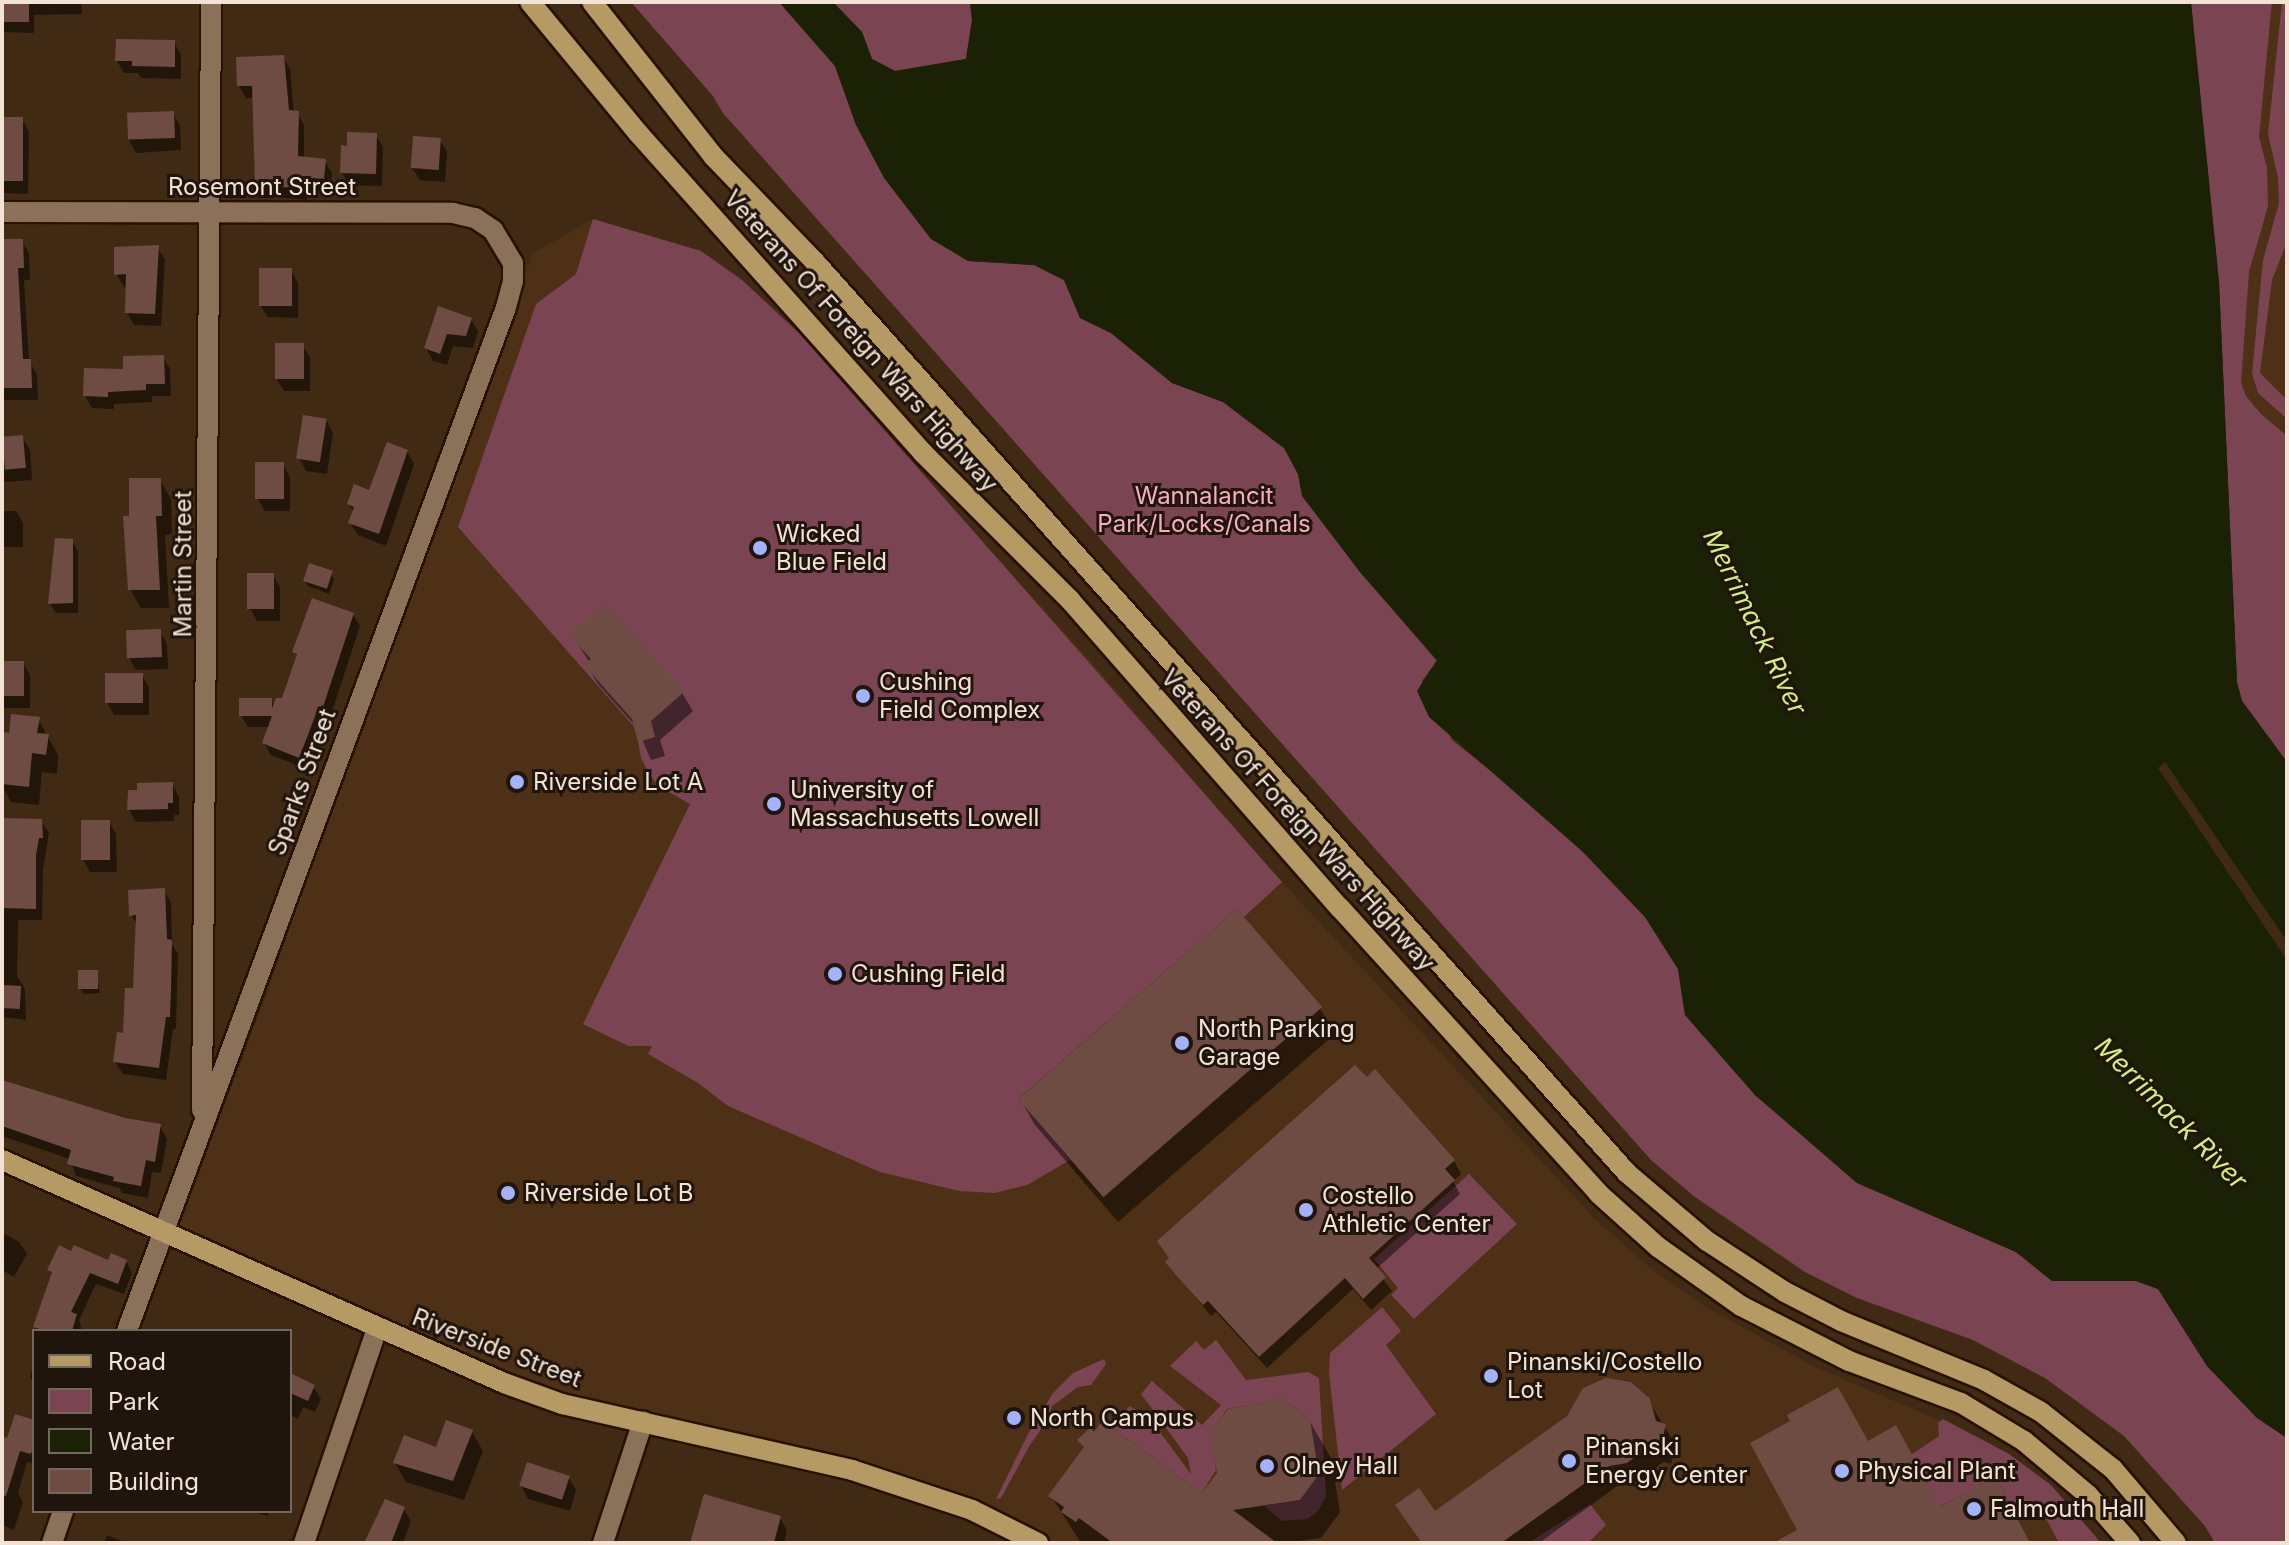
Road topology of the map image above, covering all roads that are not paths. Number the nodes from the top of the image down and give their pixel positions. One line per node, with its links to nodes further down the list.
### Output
1 (211, 2): 5 (street, Martin Street)
2 (530, 2): 18 (main road, Veterans Of Foreign Wars Highway)
3 (592, 2): 19 (main road, Veterans Of Foreign Wars Highway)
4 (2, 212): 5 (street, Rosemont Street)
5 (211, 214): 6 (street, Rosemont Street); 7 (street, Martin Street)
6 (508, 249): 7 (street, Sparks Street)
7 (202, 1126): 9 (street, Sparks Street)
8 (2, 1160): 9 (main road, Riverside Street)
9 (162, 1232): 10 (street, Sparks Street); 11 (main road, Riverside Street)
10 (128, 1329)
11 (377, 1329): 12 (main road, Riverside Street); 15 (street)
12 (643, 1421): 16 (street); 17 (main road, Riverside Street)
13 (62, 1513): 14 (street)
14 (52, 1543)
15 (304, 1543)
16 (603, 1543)
17 (1038, 1543)
18 (2130, 1543)
19 (2176, 1543)

